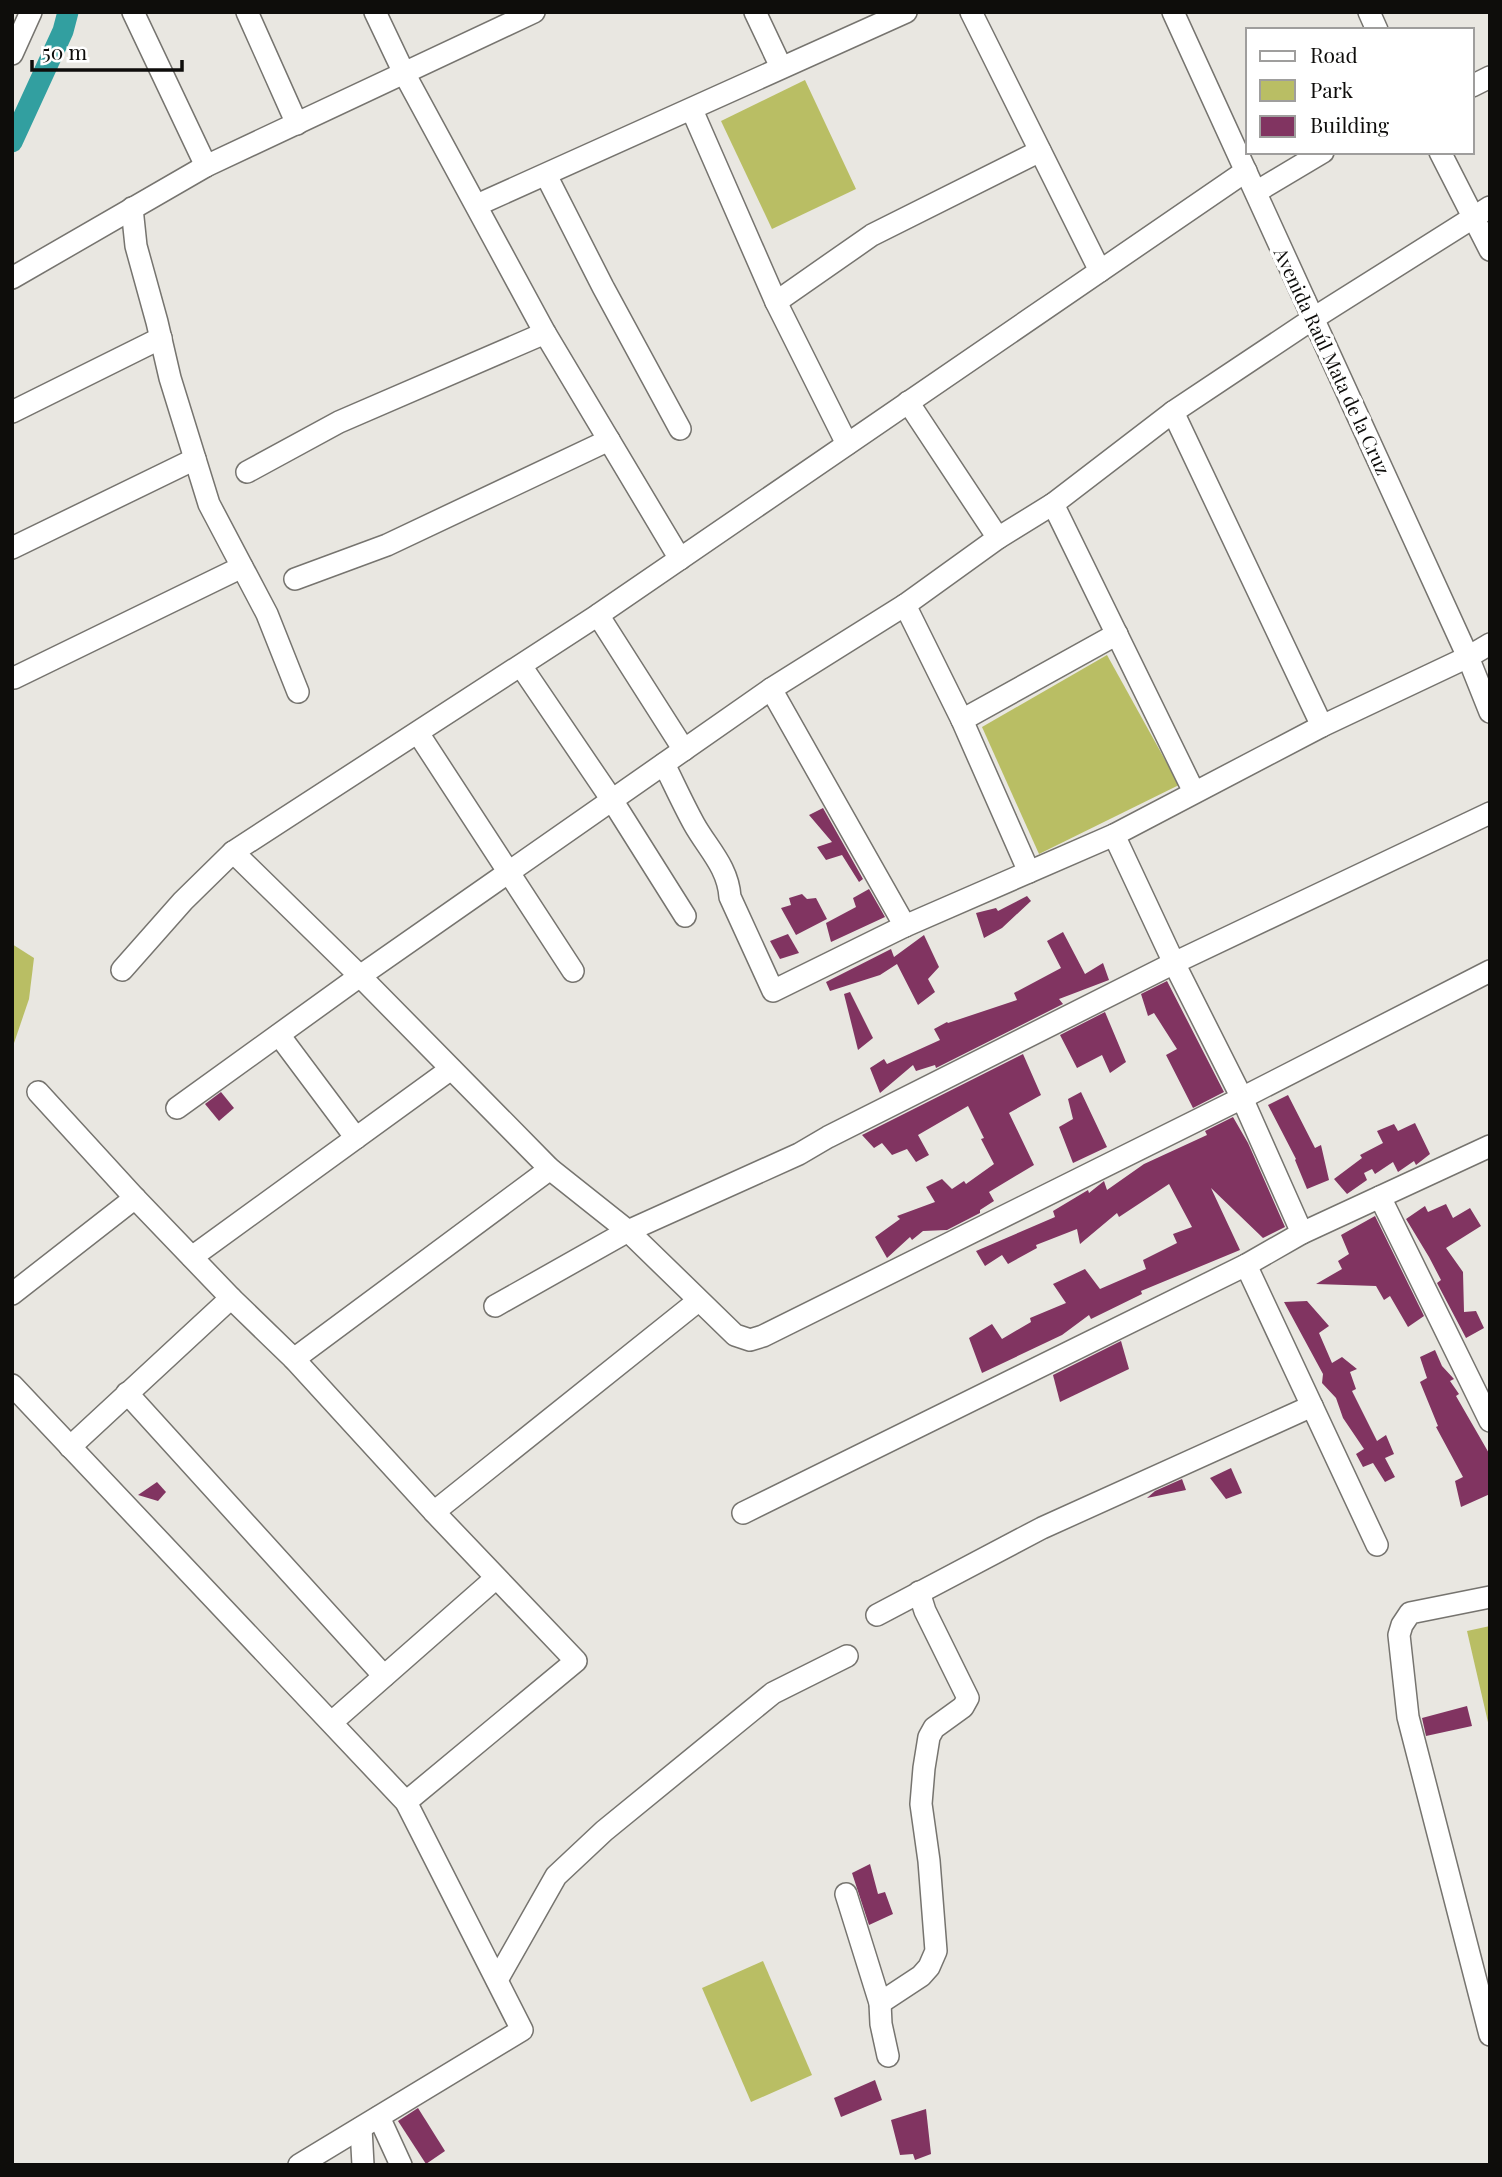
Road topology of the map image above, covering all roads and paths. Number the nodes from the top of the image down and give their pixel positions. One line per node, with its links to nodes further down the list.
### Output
1 (31, 12): 12 (street)
2 (133, 12): 22 (street)
3 (247, 12): 18 (street)
4 (375, 12): 14 (street)
5 (534, 12): 14 (street)
6 (755, 12): 13 (street)
7 (906, 12): 13 (street)
8 (971, 12): 19 (street)
9 (1173, 12): 23 (street, Avenida Raúl Mata de la Cruz)
10 (1369, 12): 11 (street)
11 (1376, 28)
12 (12, 54)
13 (781, 68): 17 (street)
14 (404, 72): 18 (street); 26 (street)
15 (1490, 77): 16 (street)
16 (1474, 85)
17 (692, 110): 24 (street); 32 (street)
18 (297, 124): 22 (street)
19 (1040, 151): 30 (street); 32 (street)
20 (1319, 154): 25 (street)
21 (1441, 154): 28 (street)
22 (206, 166): 27 (street)
23 (1246, 171): 25 (street, Avenida Raúl Mata de la Cruz); 30 (street)
24 (546, 175): 26 (street); 39 (street)
25 (1256, 192): 33 (street, Avenida Raúl Mata de la Cruz)
26 (477, 205): 34 (street)
27 (132, 208): 31 (street); 35 (street)
28 (1481, 211): 29 (street); 33 (street)
29 (1490, 250)
30 (1100, 271): 36 (street)
31 (12, 278)
32 (776, 302): 41 (street)
33 (1314, 318): 38 (street); 54 (street, Avenida Raúl Mata de la Cruz)
34 (545, 333): 40 (street); 43 (street)
35 (161, 338): 37 (street); 42 (street)
36 (908, 402): 41 (street); 45 (street)
37 (12, 412)
38 (1173, 412): 44 (street); 61 (street)
39 (680, 429)
40 (609, 440): 47 (street); 49 (street)
41 (847, 444): 47 (street)
42 (195, 459): 46 (street); 48 (street)
43 (247, 472)
44 (1053, 505): 45 (street); 52 (street)
45 (998, 538): 50 (street)
46 (12, 548)
47 (680, 559): 51 (street)
48 (242, 566): 56 (street); 58 (street)
49 (295, 579)
50 (905, 605): 57 (street); 60 (street)
51 (598, 615): 55 (street); 63 (street)
52 (1117, 634): 60 (street); 65 (street)
53 (1490, 644): 54 (street)
54 (1468, 657): 59 (street, Avenida Raúl Mata de la Cruz); 61 (street)
55 (521, 666): 62 (street); 66 (street)
56 (14, 678)
57 (771, 689): 63 (street); 73 (street)
58 (298, 692)
59 (1490, 712)
60 (961, 720): 71 (street)
61 (1322, 726): 65 (street)
62 (418, 733): 69 (street); 70 (street)
63 (684, 750): 64 (street)
64 (664, 764): 66 (street); 73 (street)
65 (1195, 792): 68 (street)
66 (612, 800): 70 (street); 72 (street)
67 (1490, 813): 74 (street)
68 (1114, 835): 71 (street); 74 (street)
69 (233, 852): 75 (street); 78 (street)
70 (509, 872): 76 (street); 78 (street)
71 (1029, 872): 73 (street)
72 (685, 916)
73 (905, 926)
74 (1174, 963): 82 (street); 89 (street)
75 (122, 970)
76 (573, 971)
77 (1490, 971): 82 (street)
78 (360, 976): 79 (street); 80 (street)
79 (279, 1035): 83 (street); 84 (street)
80 (451, 1069): 84 (street); 86 (street)
81 (38, 1092): 88 (street)
82 (1242, 1098): 90 (street); 95 (street)
83 (177, 1108)
84 (356, 1138): 91 (street)
85 (1490, 1146): 87 (street)
86 (550, 1170): 89 (street); 97 (street)
87 (1380, 1197): 90 (street); 101 (street)
88 (135, 1198): 91 (street); 93 (street)
89 (628, 1231): 95 (street); 96 (street)
90 (1302, 1233): 92 (street)
91 (192, 1257): 94 (street)
92 (1246, 1265): 100 (street); 104 (street)
93 (12, 1294)
94 (231, 1298): 97 (street); 99 (street)
95 (698, 1301): 103 (street)
96 (495, 1306)
97 (294, 1359): 103 (street)
98 (12, 1385): 102 (street)
99 (127, 1393): 102 (street); 111 (street)
100 (1312, 1406): 105 (street); 107 (street)
101 (1490, 1421)
102 (70, 1447): 112 (street)
103 (434, 1512): 106 (street)
104 (743, 1513)
105 (1377, 1545)
106 (496, 1578): 111 (street); 113 (street)
107 (919, 1592): 109 (street); 116 (street)
108 (1490, 1597): 117 (street)
109 (877, 1615)
110 (847, 1656): 115 (street)
111 (384, 1676): 112 (street)
112 (332, 1722): 113 (street)
113 (407, 1802): 115 (street)
114 (846, 1894): 116 (street)
115 (497, 1980): 119 (street)
116 (880, 2003): 118 (street)
117 (1490, 2035)
118 (888, 2056)
119 (370, 2123): 120 (street); 121 (street); 122 (street)
120 (401, 2162)
121 (299, 2165)
122 (363, 2165)

